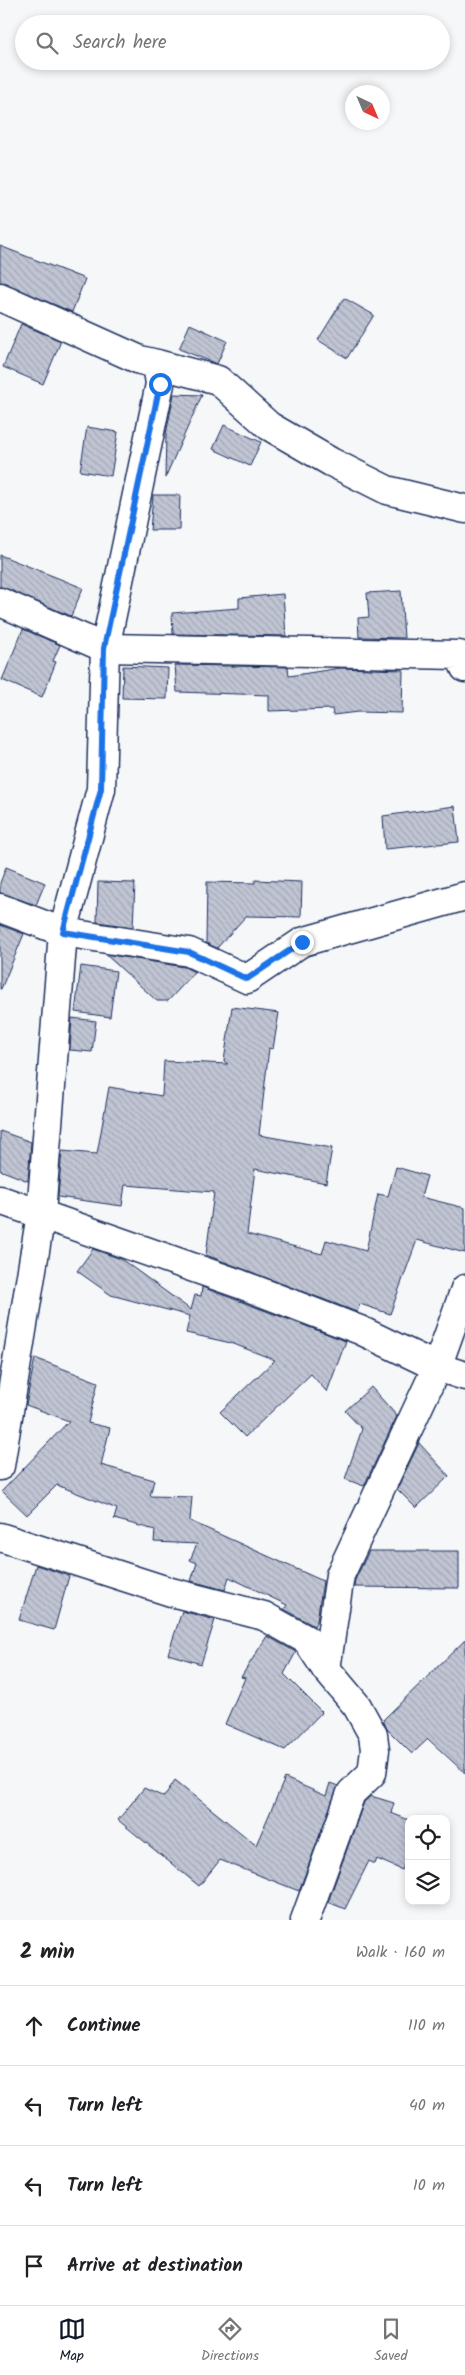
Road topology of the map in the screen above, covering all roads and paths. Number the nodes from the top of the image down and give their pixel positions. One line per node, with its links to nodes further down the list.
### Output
1 (0, 297): 2 (street)
2 (157, 364): 3 (street); 5 (street)
3 (465, 509)
4 (0, 602): 5 (street)
5 (104, 648): 6 (street); 9 (street)
6 (465, 668)
7 (465, 896): 9 (street)
8 (0, 908): 9 (street)
9 (63, 932): 11 (street)
10 (0, 1200): 11 (street)
11 (41, 1214): 13 (street); 15 (street)
12 (465, 1289): 13 (street)
13 (437, 1367): 14 (street); 17 (street)
14 (465, 1376)
15 (0, 1466)
16 (0, 1537): 17 (street)
17 (326, 1669): 18 (street)
18 (305, 1920)

